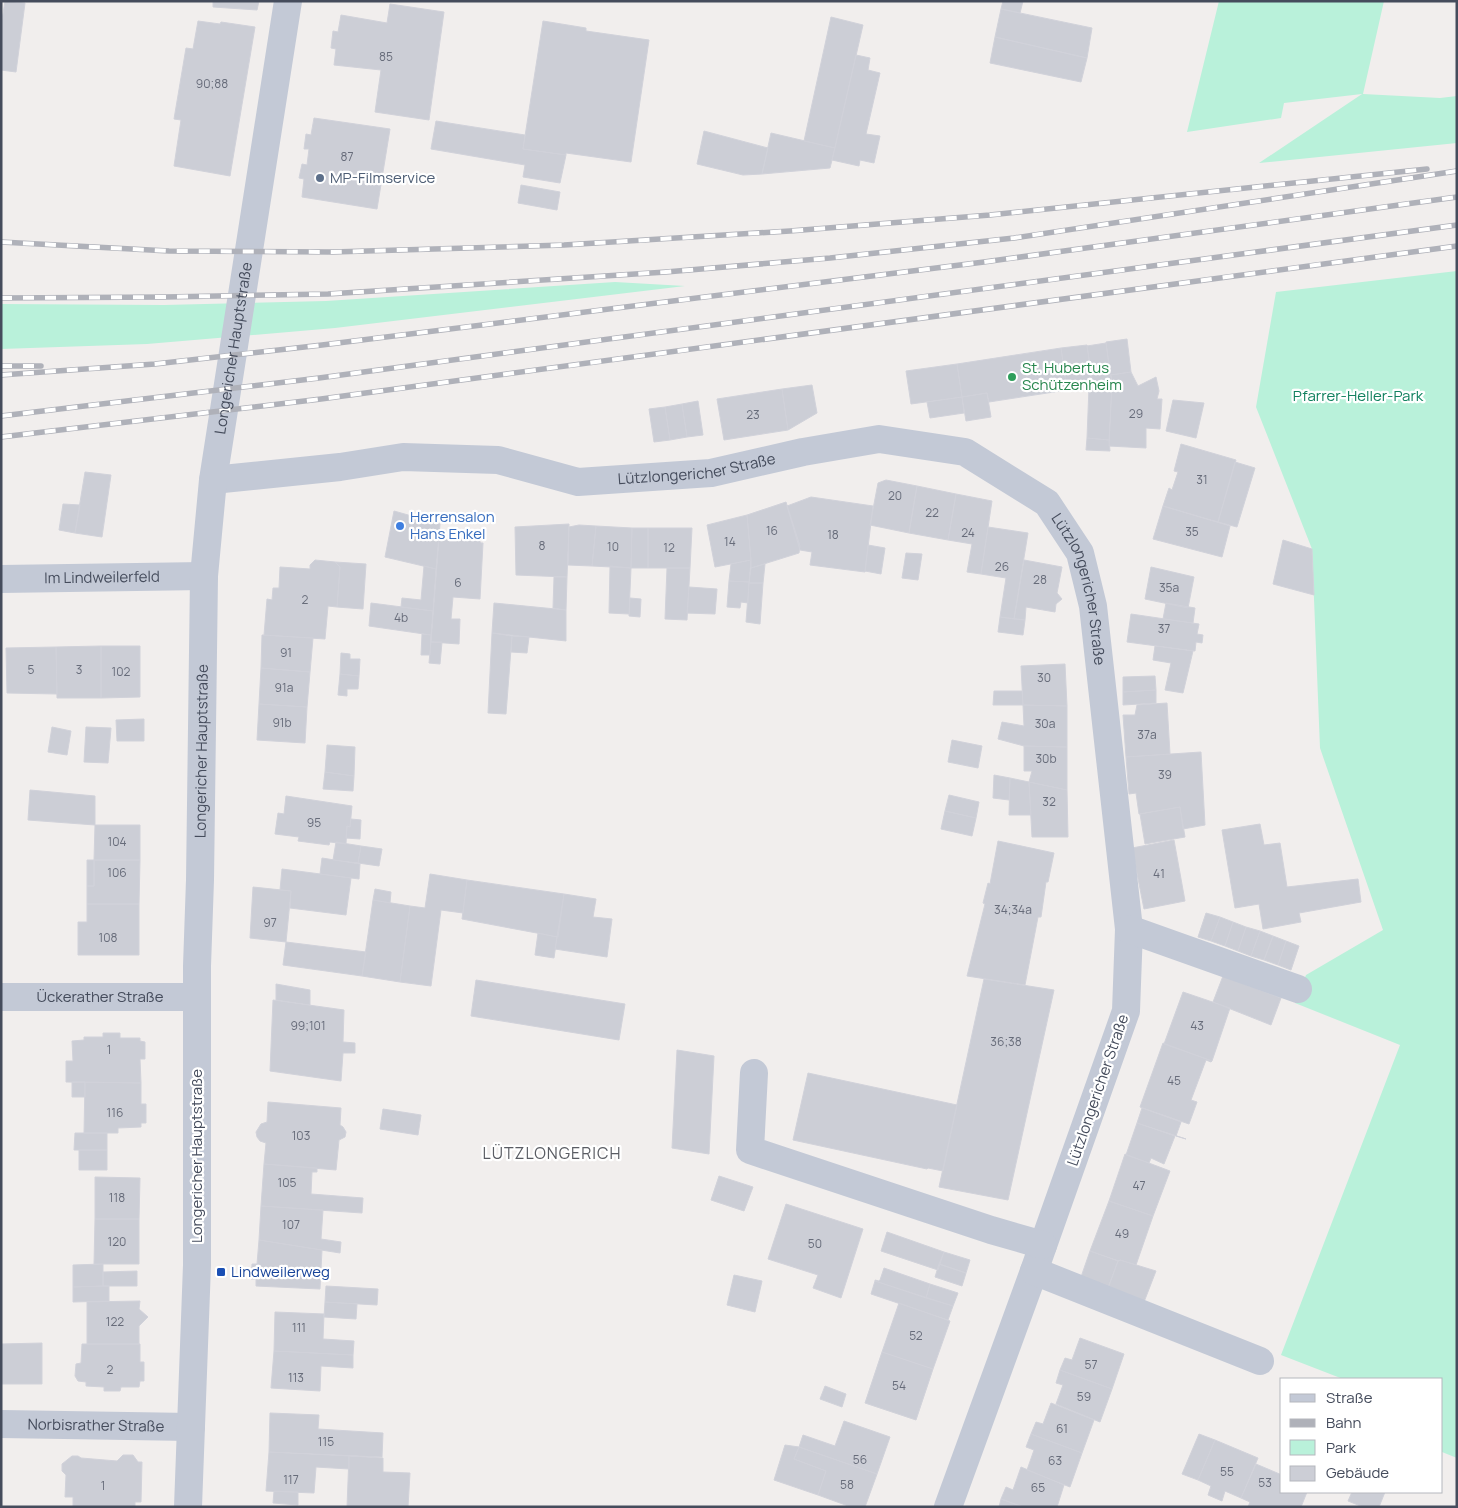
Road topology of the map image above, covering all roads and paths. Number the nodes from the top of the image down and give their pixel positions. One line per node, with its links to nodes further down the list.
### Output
1 (288, 1): 2 (street, Longericher Hauptstraße)
2 (213, 480): 3 (street, Longericher Hauptstraße); 5 (street, Lützlongericher Straße)
3 (204, 576): 4 (street, Im Lindweilerfeld); 8 (street, Longericher Hauptstraße)
4 (1, 579)
5 (1129, 929): 6 (street); 10 (street, Lützlongericher Straße)
6 (1298, 988)
7 (1, 996): 8 (street, Ückerather Straße)
8 (197, 997): 14 (street, Longericher Hauptstraße)
9 (754, 1073): 10 (street)
10 (1043, 1245): 11 (street, Lützlongericher Straße)
11 (1034, 1271): 12 (street); 16 (street, Lützlongericher Straße)
12 (1260, 1361)
13 (1, 1424): 14 (street, Norbisrather Straße)
14 (191, 1427): 15 (street, Longericher Hauptstraße)
15 (188, 1507)
16 (948, 1507)

